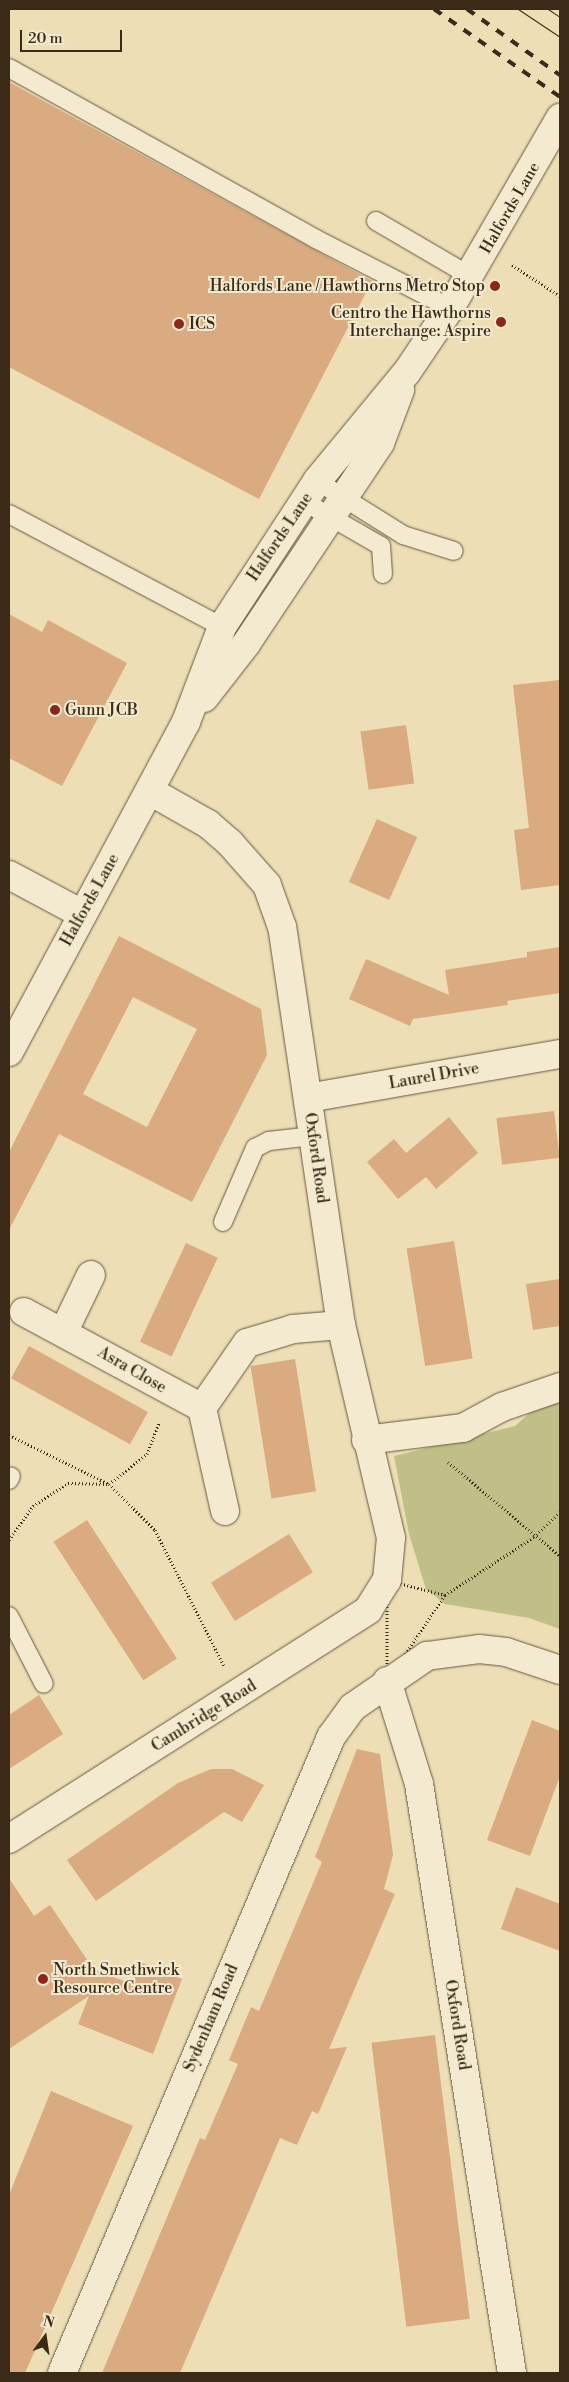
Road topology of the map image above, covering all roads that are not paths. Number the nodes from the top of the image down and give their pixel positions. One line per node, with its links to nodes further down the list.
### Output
1 (9, 68): 5 (lane)
2 (560, 118): 4 (street, Halfords Lane)
3 (376, 221): 4 (lane)
4 (470, 276): 5 (street, Halfords Lane)
5 (450, 308): 6 (street, Halfords Lane)
6 (407, 372): 7 (street, Halfords Lane); 8 (street, Halfords Lane)
7 (310, 491): 8 (lane); 8 (lane); 12 (street, Halfords Lane)
8 (338, 508): 10 (lane); 11 (lane); 13 (street, Halfords Lane)
9 (9, 514): 12 (lane)
10 (454, 551)
11 (383, 574)
12 (222, 627): 13 (street, Halfords Lane)
13 (186, 722): 14 (street, Halfords Lane)
14 (150, 791): 16 (street, Halfords Lane); 19 (street, Oxford Road)
15 (9, 875): 16 (street)
16 (82, 914): 17 (street, Halfords Lane)
17 (9, 1052)
18 (560, 1054): 19 (street, Laurel Drive)
19 (308, 1098): 20 (street, Oxford Road)
20 (313, 1136): 21 (lane); 24 (street, Oxford Road)
21 (223, 1222)
22 (91, 1275): 25 (street)
23 (24, 1312): 25 (street, Asra Close)
24 (341, 1325): 27 (street); 28 (street, Oxford Road)
25 (64, 1331): 27 (street, Asra Close)
26 (560, 1387): 28 (street)
27 (202, 1408): 29 (street)
28 (366, 1440): 30 (street, Oxford Road)
29 (225, 1511)
30 (387, 1580): 36 (street, Cambridge Road)
31 (9, 1616): 32 (lane)
32 (14, 1637): 35 (lane)
33 (560, 1670): 34 (street, Sydenham Road)
34 (387, 1681): 37 (street, Sydenham Road); 38 (street, Oxford Road)
35 (44, 1684)
36 (9, 1839)
37 (62, 2373)
38 (512, 2373)

